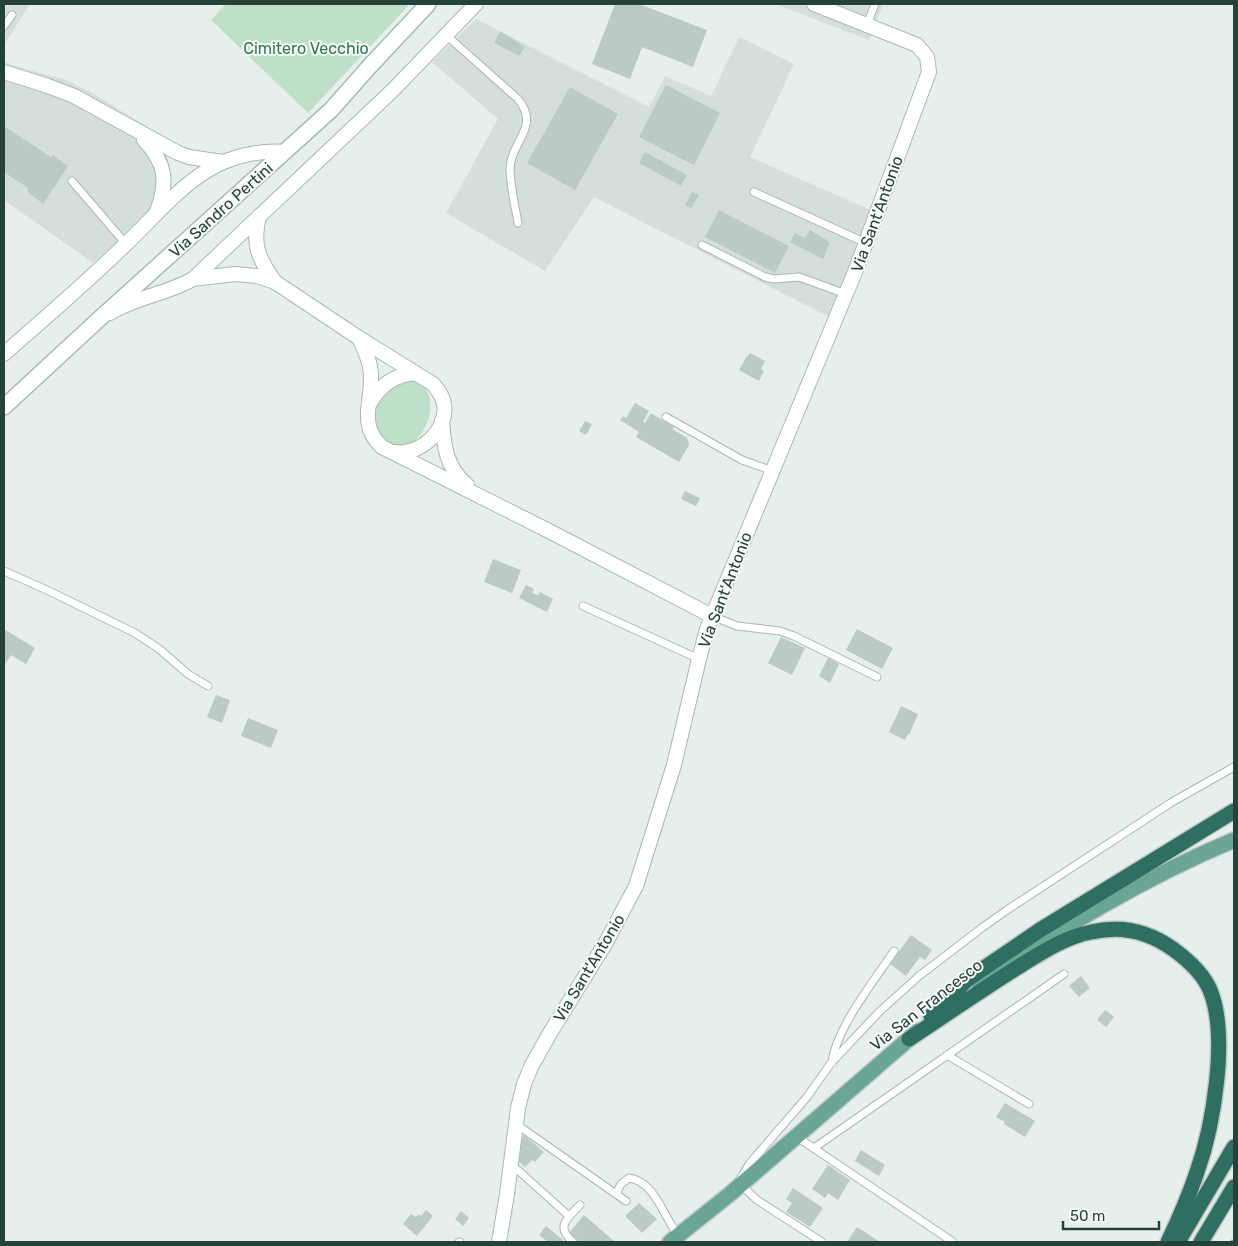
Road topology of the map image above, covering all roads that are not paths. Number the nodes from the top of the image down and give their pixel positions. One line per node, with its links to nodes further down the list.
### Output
1 (428, 4): 11 (main road, Via Sandro Pertini)
2 (476, 4): 8 (street)
3 (816, 4): 6 (street, Via Sant'Antonio)
4 (875, 4): 6 (lane)
5 (12, 15): 7 (lane)
6 (867, 25): 18 (street, Via Sant'Antonio)
7 (4, 26)
8 (446, 35): 16 (street); 17 (lane)
9 (4, 72): 10 (street)
10 (130, 128): 12 (street); 15 (street)
11 (286, 152): 12 (street); 24 (main road, Via Sandro Pertini)
12 (224, 162): 15 (street)
13 (72, 181): 19 (lane)
14 (754, 192): 18 (lane)
15 (155, 216): 19 (street)
16 (260, 216): 21 (street); 22 (street)
17 (518, 223)
18 (866, 243): 23 (street, Via Sant'Antonio)
19 (126, 244): 26 (street)
20 (702, 245): 23 (lane)
21 (193, 279): 22 (street); 24 (street)
22 (275, 282): 25 (street)
23 (846, 294): 33 (street, Via Sant'Antonio)
24 (97, 320): 29 (main road, Via Sandro Pertini)
25 (359, 338): 27 (street); 28 (street)
26 (4, 354)
27 (415, 372): 28 (street); 31 (street)
28 (368, 406): 32 (street)
29 (4, 407)
30 (666, 417): 33 (lane)
31 (442, 421): 32 (street); 34 (street)
32 (387, 450): 34 (street)
33 (773, 471): 37 (street, Via Sant'Antonio)
34 (481, 496): 37 (street)
35 (4, 571): 40 (lane)
36 (583, 606): 38 (lane)
37 (712, 616): 38 (street, Via Sant'Antonio); 39 (lane)
38 (699, 659): 50 (street, Via Sant'Antonio)
39 (877, 677)
40 (208, 686)
41 (1234, 767): 48 (lane)
42 (1234, 811): 46 (highway)
43 (1234, 840): 46 (main road, Via San Francesco)
44 (894, 951): 48 (lane)
45 (1064, 974): 47 (lane)
46 (909, 1039): 51 (main road, Via San Francesco); 66 (highway)
47 (947, 1055): 49 (lane); 53 (lane)
48 (832, 1064): 56 (lane)
49 (1029, 1104)
50 (516, 1124): 54 (street, Via Sant'Antonio); 57 (lane)
51 (797, 1136): 53 (lane); 56 (main road, Via San Francesco)
52 (1234, 1147): 67 (highway)
53 (814, 1148): 65 (lane)
54 (512, 1164): 60 (lane); 62 (street, Via Sant'Antonio)
55 (1234, 1187): 68 (highway)
56 (736, 1189): 61 (main road, Via San Francesco); 64 (lane)
57 (616, 1194): 58 (lane); 61 (lane)
58 (626, 1201)
59 (580, 1205): 60 (lane)
60 (570, 1216): 63 (lane)
61 (674, 1239)
62 (498, 1242)
63 (574, 1242)
64 (822, 1242)
65 (953, 1242)
66 (1168, 1242)
67 (1178, 1242)
68 (1201, 1242)

